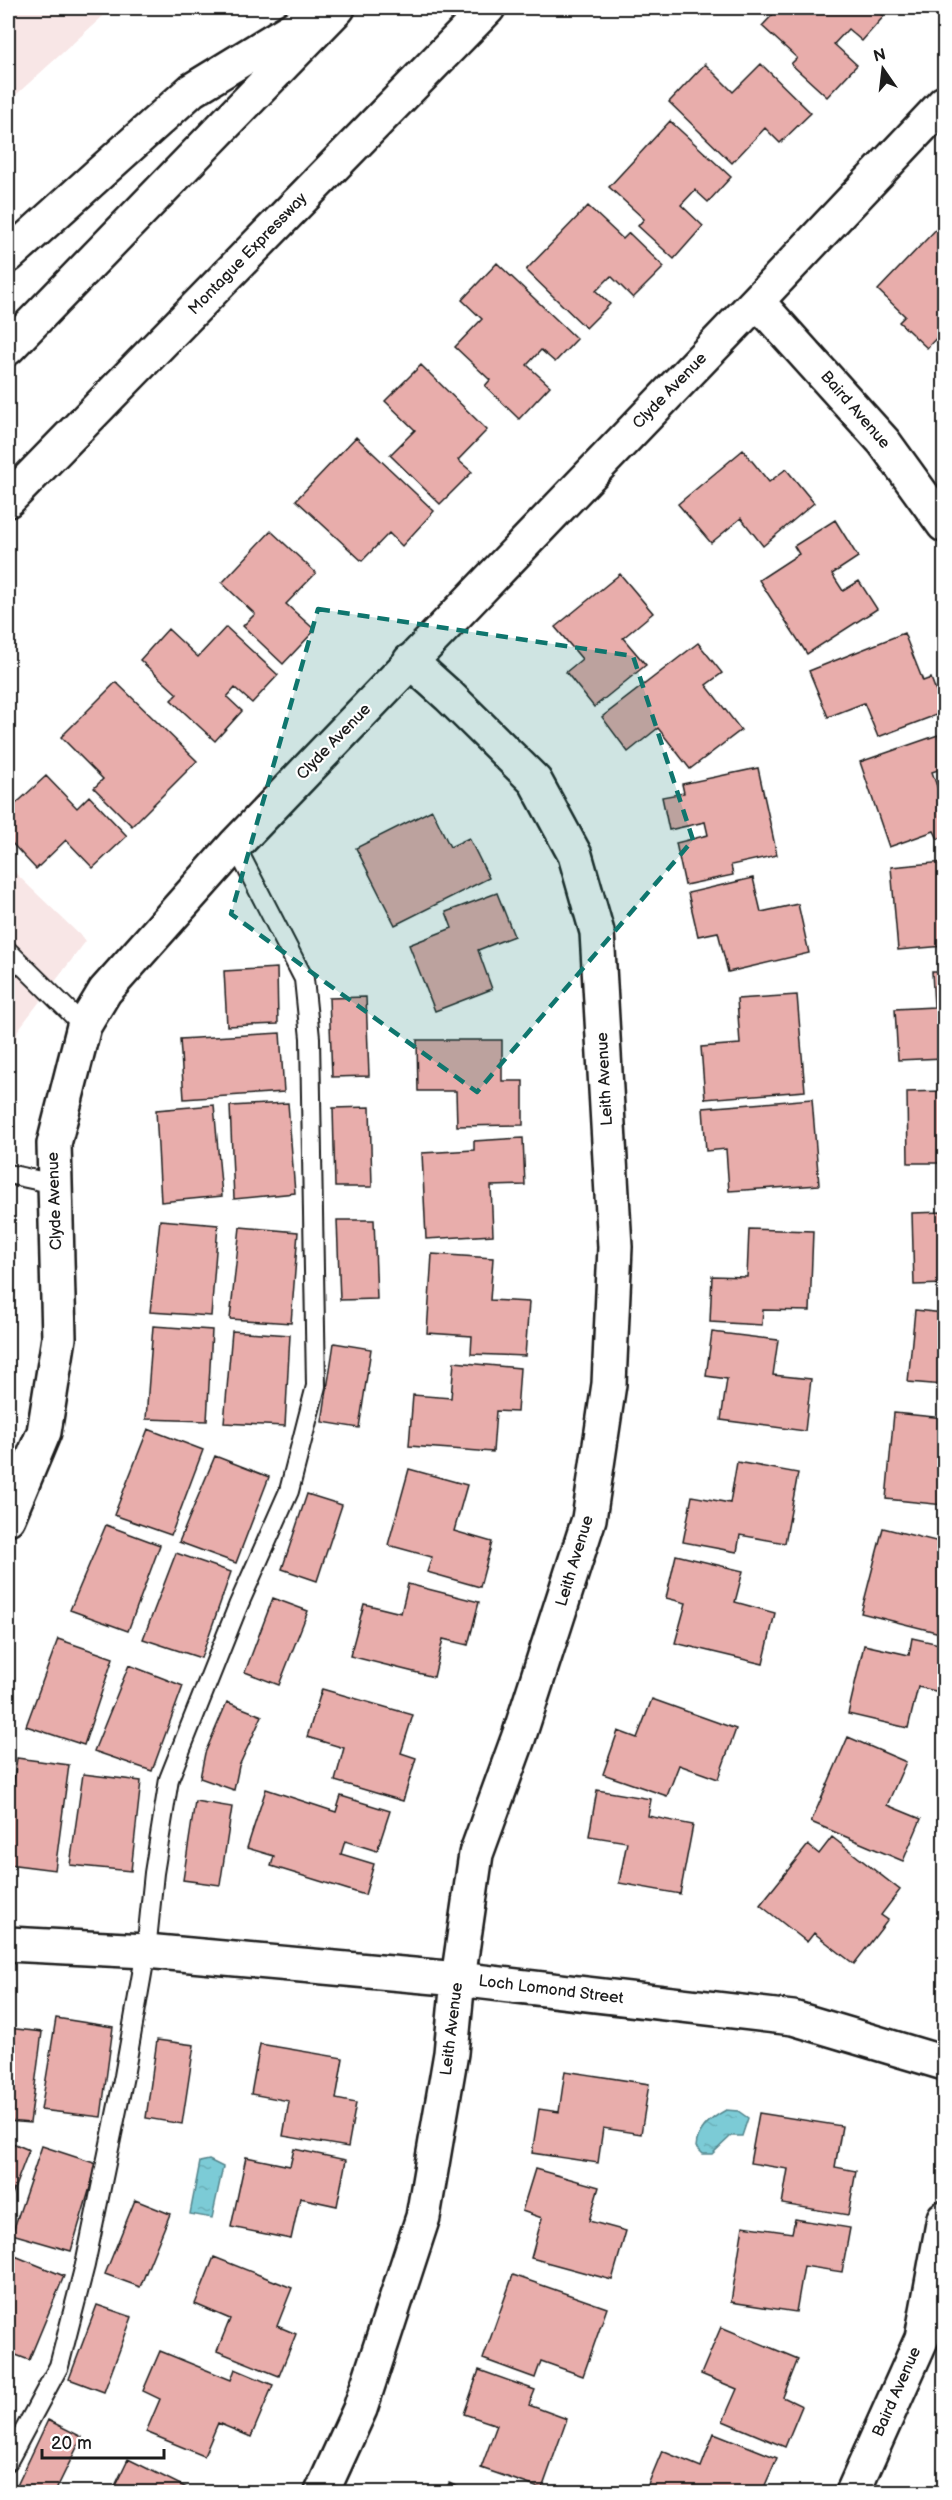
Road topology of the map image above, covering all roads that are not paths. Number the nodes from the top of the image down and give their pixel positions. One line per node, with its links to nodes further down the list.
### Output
1 (327, 8): 5 (main road)
2 (338, 8): 7 (main road)
3 (488, 8): 8 (main road, Montague Expressway)
4 (945, 103): 6 (main road, Clyde Avenue)
5 (8, 256)
6 (757, 301): 9 (main road, Baird Avenue); 10 (main road, Clyde Avenue)
7 (8, 348)
8 (8, 500)
9 (945, 525)
10 (411, 661): 11 (main road, Clyde Avenue); 20 (main road, Leith Avenue)
11 (235, 845): 13 (main road, Clyde Avenue); 19 (lane)
12 (8, 951): 13 (lane)
13 (84, 1026): 15 (main road, Clyde Avenue)
14 (8, 1174): 15 (lane)
15 (55, 1184): 16 (main road, Clyde Avenue)
16 (15, 1479): 17 (main road, Clyde Avenue)
17 (8, 1518)
18 (8, 1944): 19 (main road, Loch Lomond Street)
19 (146, 1951): 20 (main road, Loch Lomond Street); 23 (lane)
20 (458, 1979): 21 (main road, Loch Lomond Street); 24 (main road, Leith Avenue)
21 (945, 2063)
22 (945, 2218): 25 (main road, Baird Avenue)
23 (8, 2461)
24 (322, 2493)
25 (853, 2493)

